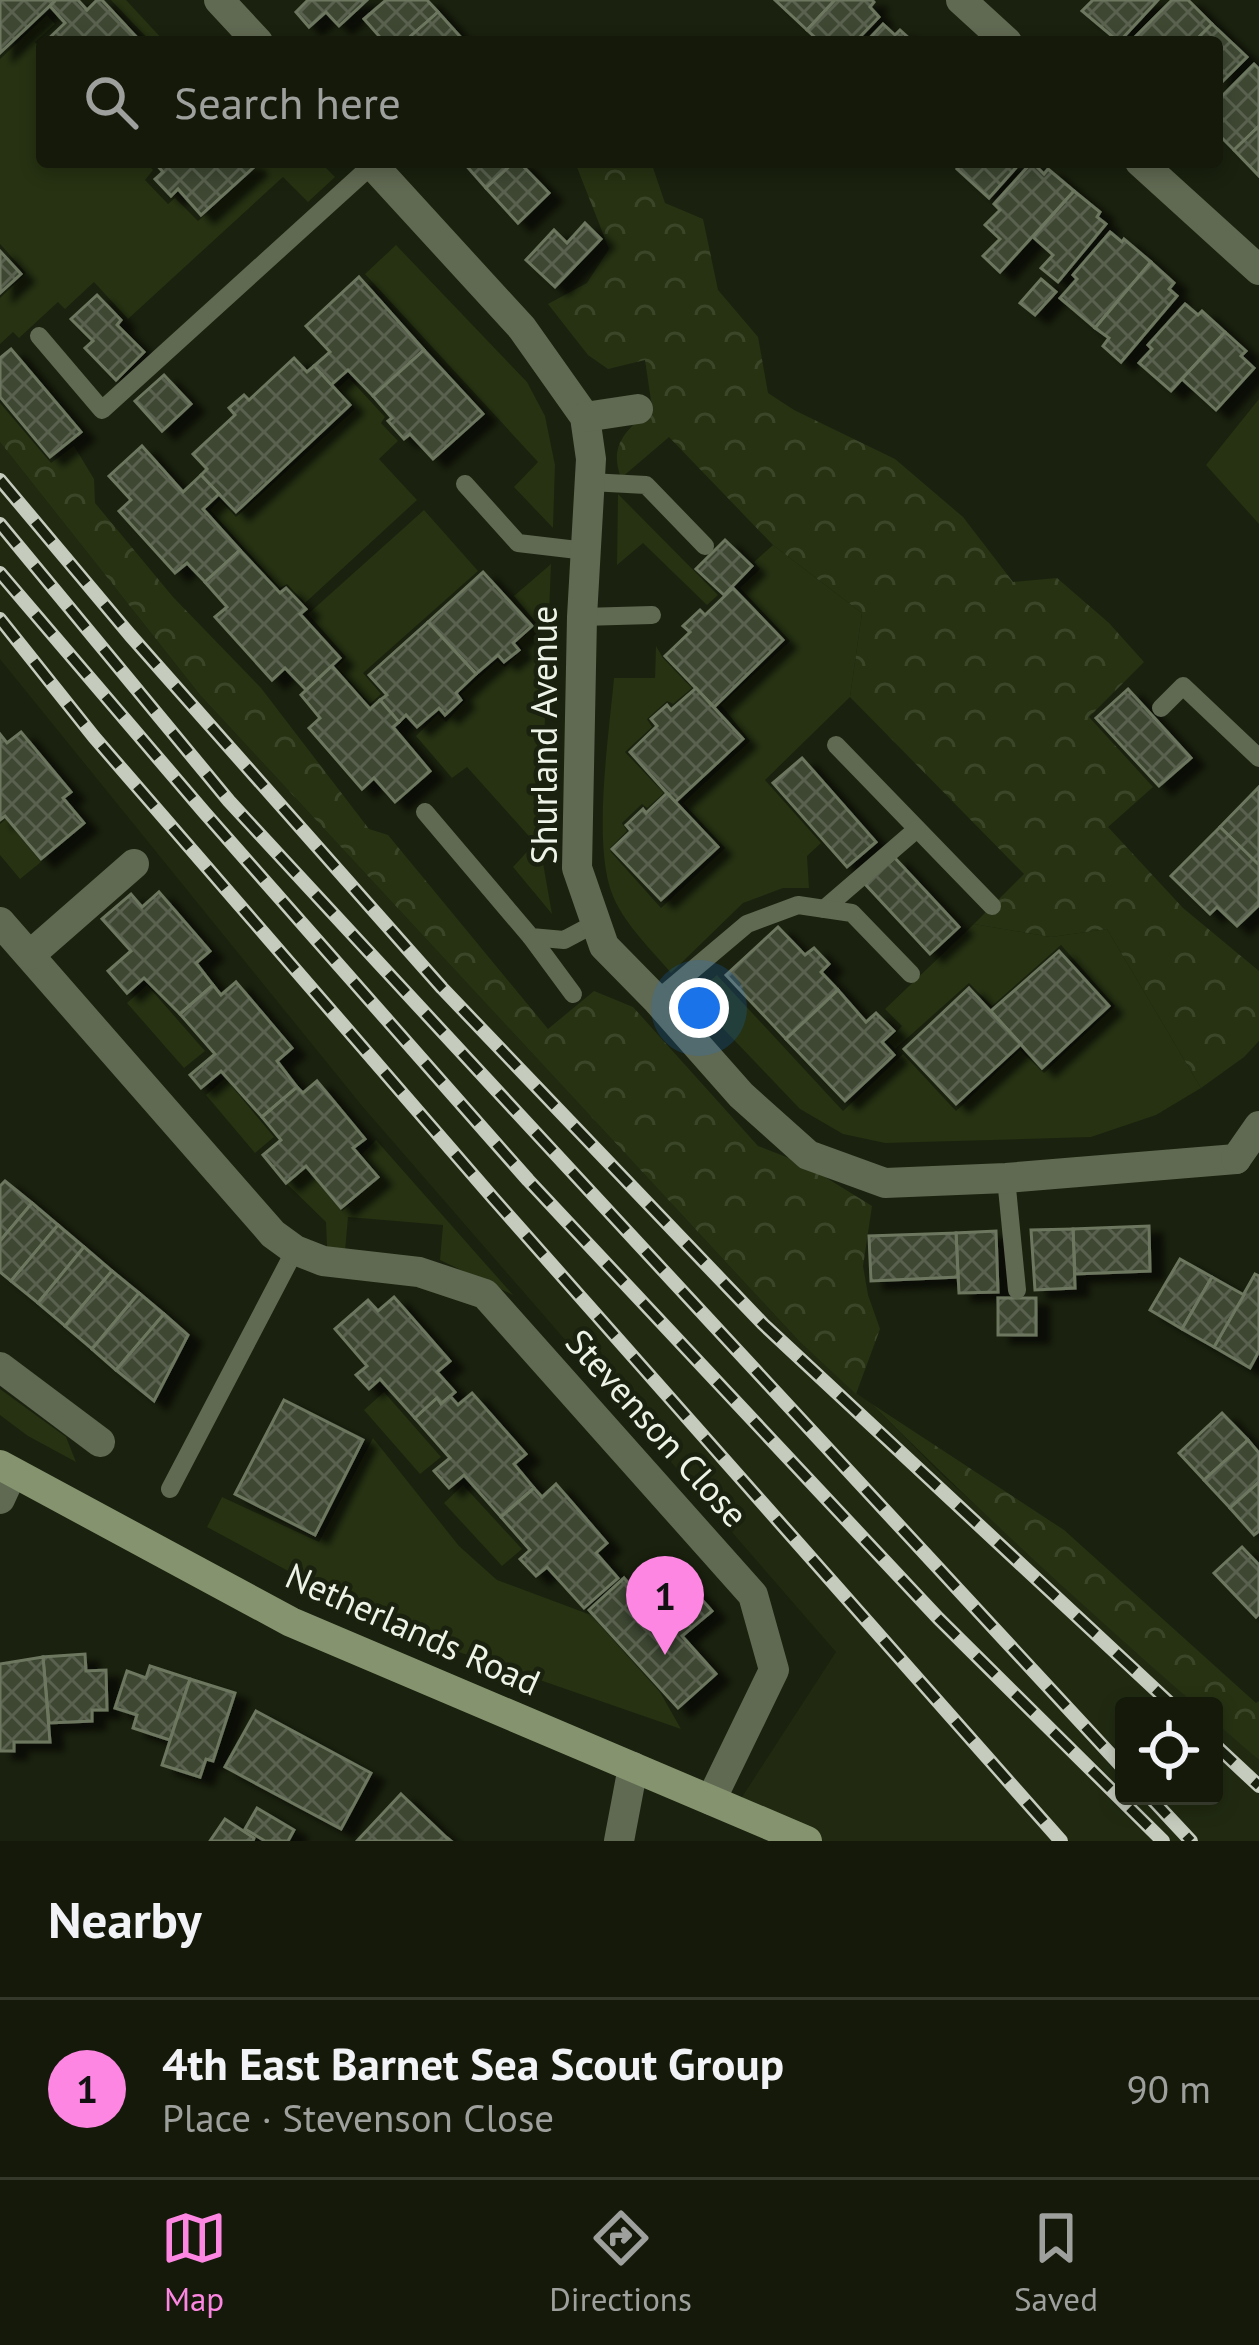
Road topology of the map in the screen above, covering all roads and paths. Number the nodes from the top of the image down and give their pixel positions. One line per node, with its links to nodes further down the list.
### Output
1 (220, 0): 3 (street)
2 (961, 0): 4 (street)
3 (253, 36)
4 (1000, 36)
5 (366, 168): 9 (lane)
6 (376, 168): 11 (street)
7 (1147, 168): 8 (street)
8 (1259, 270)
9 (39, 336)
10 (638, 409): 11 (street)
11 (585, 417): 12 (street, Shurland Avenue)
12 (590, 482): 14 (lane); 15 (street, Shurland Avenue)
13 (465, 484): 15 (lane)
14 (705, 546)
15 (586, 551): 17 (street, Shurland Avenue)
16 (652, 615): 17 (lane)
17 (582, 617): 27 (street, Shurland Avenue)
18 (1161, 708): 20 (lane)
19 (836, 745): 22 (lane)
20 (1259, 758)
21 (425, 812): 28 (lane)
22 (917, 829): 24 (lane); 25 (lane)
23 (134, 864): 29 (street)
24 (992, 905)
25 (824, 909): 30 (lane); 32 (lane)
26 (0, 922): 29 (street, Stevenson Close)
27 (596, 922): 28 (lane); 32 (street, Shurland Avenue)
28 (531, 938): 31 (lane)
29 (30, 955): 36 (street, Stevenson Close)
30 (911, 974)
31 (573, 994)
32 (657, 1000): 35 (street, Shurland Avenue)
33 (1259, 1126): 34 (street)
34 (1248, 1167): 35 (street, Shurland Avenue)
35 (1006, 1178): 37 (lane)
36 (295, 1250): 41 (lane); 43 (street, Stevenson Close)
37 (1017, 1290)
38 (0, 1367): 39 (street)
39 (100, 1442)
40 (4, 1479): 42 (street, Netherlands Road)
41 (170, 1489)
42 (633, 1766): 43 (street, Netherlands Road); 44 (street)
43 (711, 1800): 45 (street, Netherlands Road)
44 (619, 1841)
45 (807, 1841)

